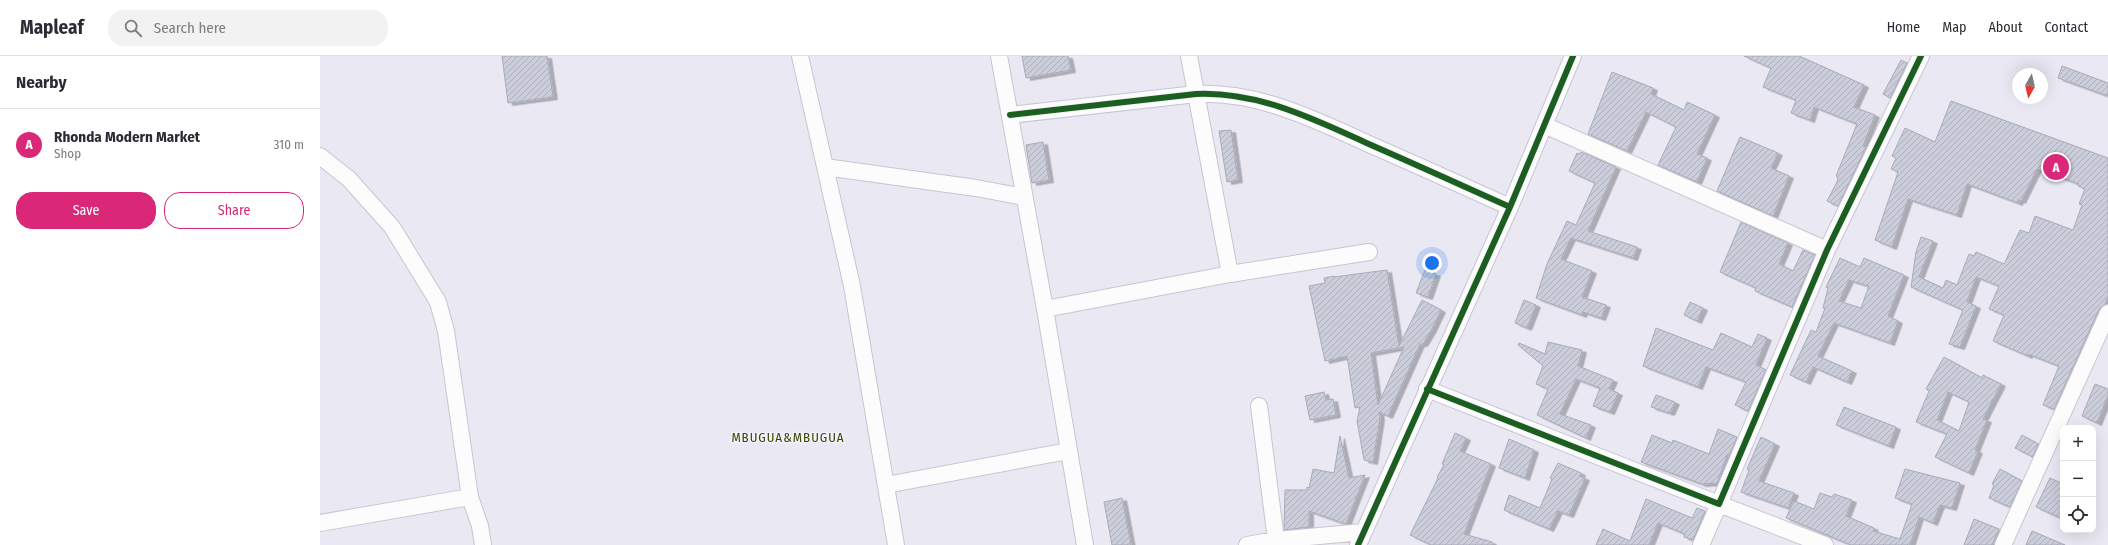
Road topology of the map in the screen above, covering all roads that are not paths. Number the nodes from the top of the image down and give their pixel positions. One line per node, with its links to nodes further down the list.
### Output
1 (800, 56): 10 (street)
2 (999, 56): 7 (street)
3 (1189, 56): 6 (street)
4 (1573, 56): 8 (street)
5 (1921, 56): 13 (street)
6 (1196, 94): 7 (street); 12 (street); 15 (street)
7 (1010, 115): 11 (street)
8 (1544, 125): 12 (street); 13 (street)
9 (320, 156): 22 (street)
10 (825, 167): 11 (street); 21 (street)
11 (1024, 197): 16 (street)
12 (1510, 206): 18 (street)
13 (1826, 250): 23 (street)
14 (1369, 252): 15 (street)
15 (1230, 274): 16 (street)
16 (1045, 309): 20 (street)
17 (2108, 313): 33 (street)
18 (1427, 389): 23 (street); 25 (street)
19 (1259, 406): 26 (street)
20 (1068, 451): 21 (street); 29 (street)
21 (886, 485): 28 (street)
22 (470, 497): 24 (street); 27 (street)
23 (1719, 504): 31 (street); 32 (street)
24 (320, 523)
25 (1360, 539): 26 (street)
26 (1276, 540): 30 (street)
27 (483, 545)
28 (896, 545)
29 (1085, 545)
30 (1247, 545)
31 (1701, 545)
32 (1825, 545)
33 (2003, 545)

